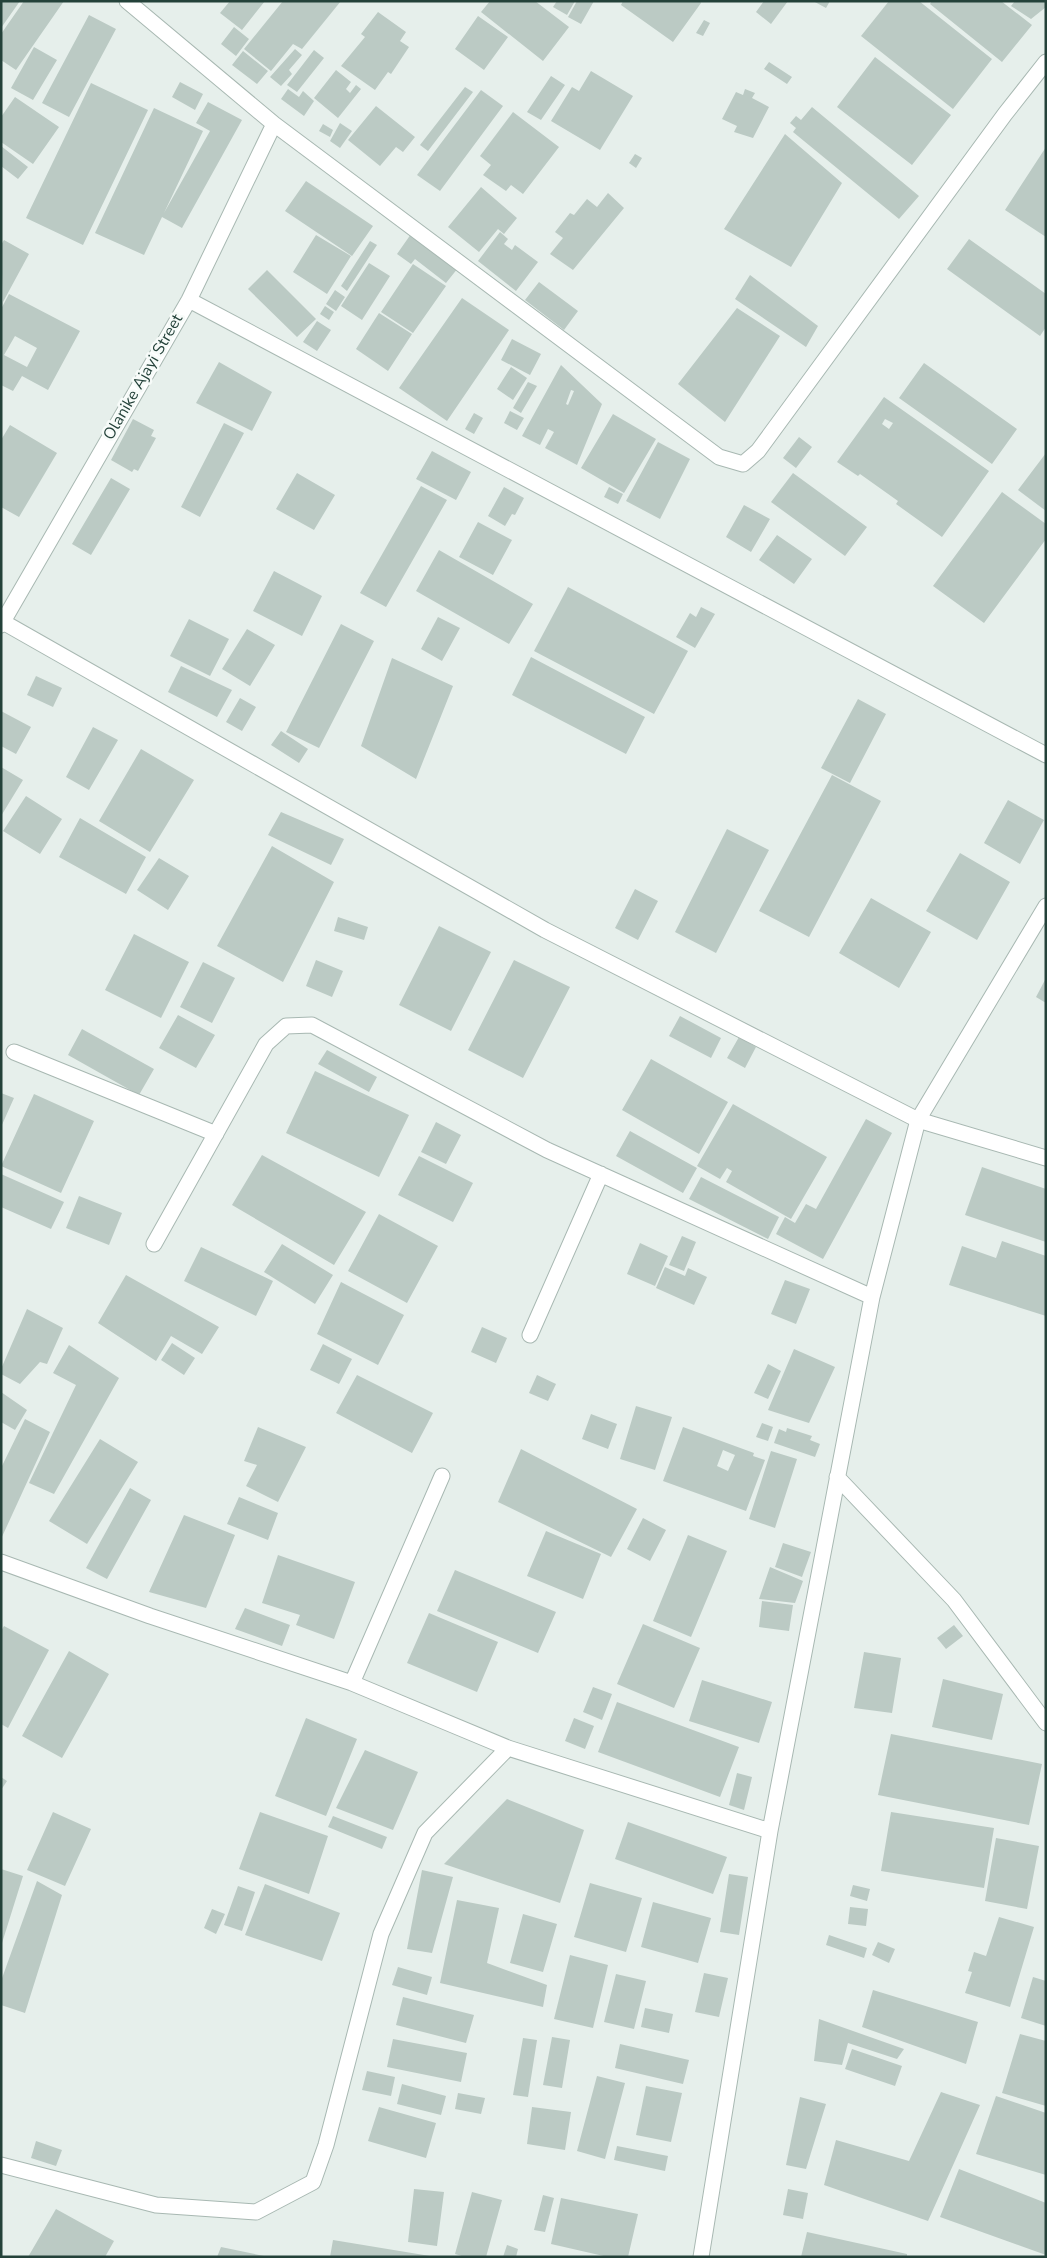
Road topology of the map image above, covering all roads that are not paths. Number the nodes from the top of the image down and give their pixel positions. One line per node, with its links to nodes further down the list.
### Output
1 (127, 1): 3 (street)
2 (1046, 62): 3 (street)
3 (274, 124): 4 (street, Olanike Ajayi Street)
4 (188, 300): 5 (street, Olanike Ajayi Street); 6 (street)
5 (2, 623): 9 (street)
6 (1046, 756)
7 (1046, 906): 9 (street)
8 (14, 1052): 10 (street)
9 (918, 1120): 11 (street); 14 (street)
10 (216, 1134): 12 (street); 13 (street)
11 (1046, 1158)
12 (601, 1174): 14 (street); 15 (street)
13 (154, 1244)
14 (872, 1297): 17 (street)
15 (530, 1335)
16 (442, 1476): 19 (street)
17 (837, 1477): 20 (street); 22 (street)
18 (1, 1562): 19 (street)
19 (352, 1683): 21 (street)
20 (1046, 1723)
21 (508, 1748): 22 (street); 23 (street)
22 (770, 1831): 24 (street)
23 (1, 2164)
24 (702, 2257)

